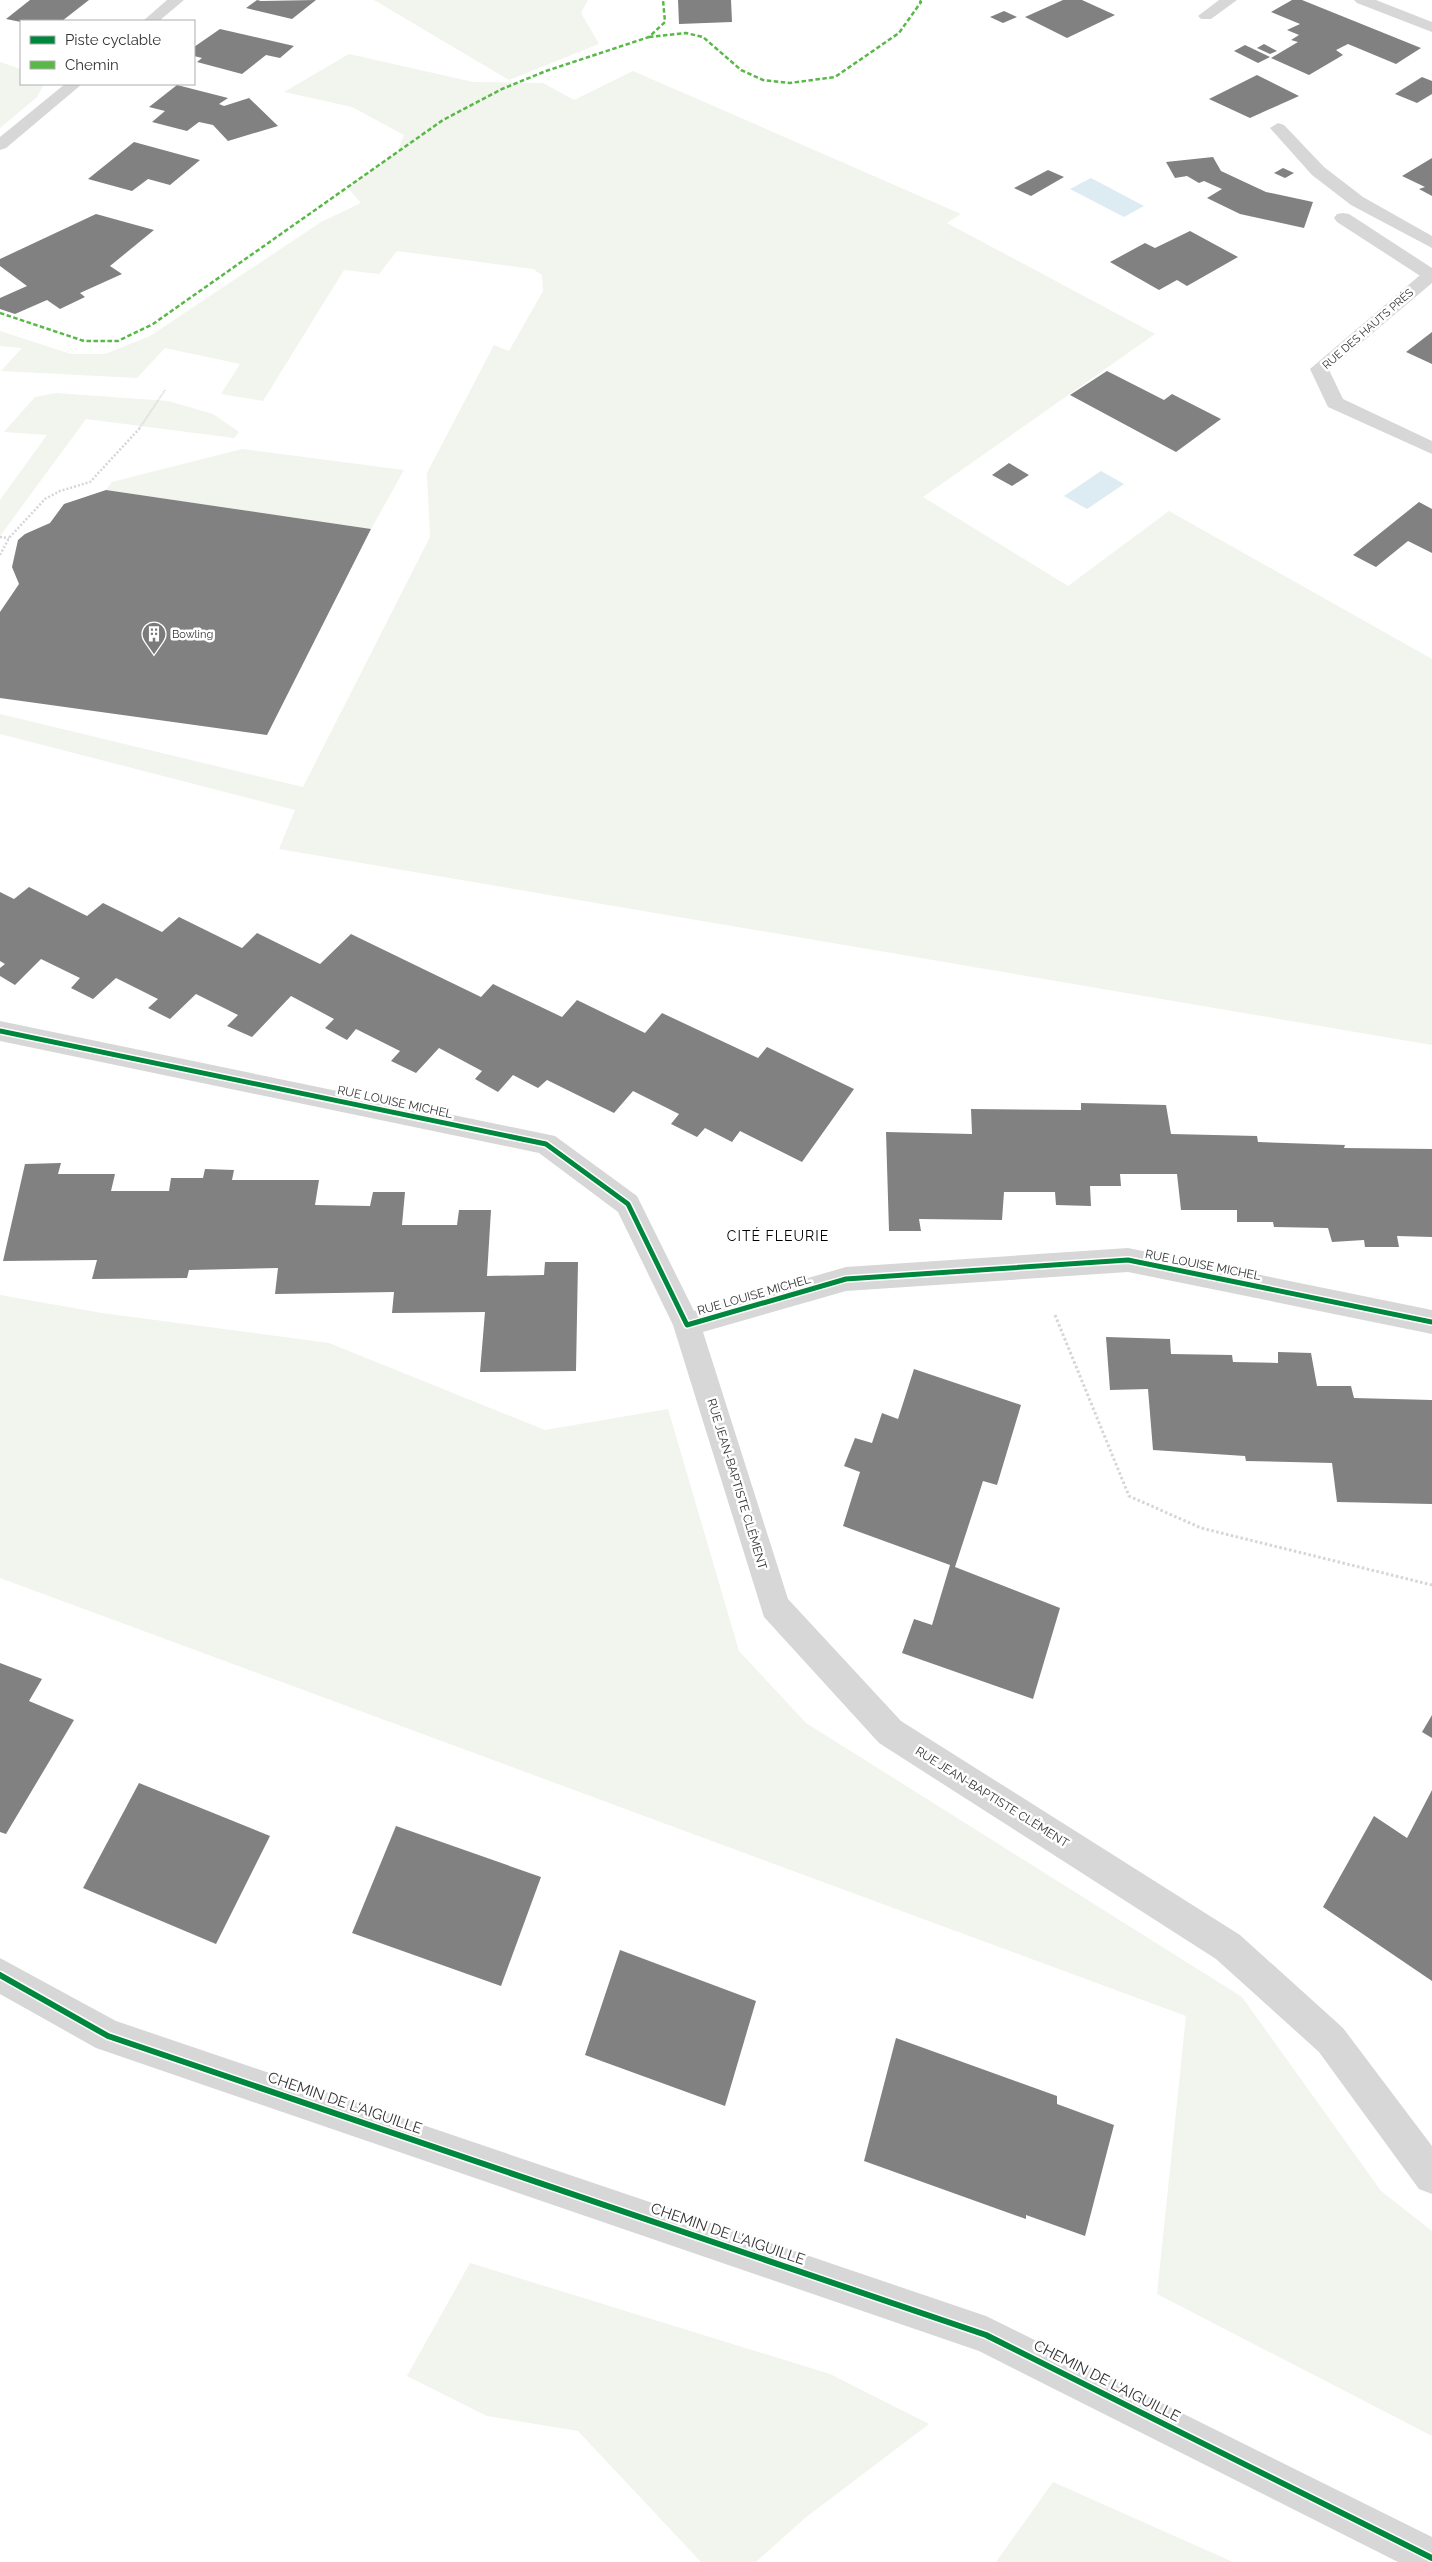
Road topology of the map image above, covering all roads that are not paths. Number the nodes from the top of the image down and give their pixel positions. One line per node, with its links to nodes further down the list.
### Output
1 (176, 0): 5 (street)
2 (1229, 0): 4 (street)
3 (1362, 0): 6 (street)
4 (1206, 16)
5 (151, 20)
6 (1432, 28)
7 (73, 85): 9 (street)
8 (1278, 128): 11 (street)
9 (0, 145)
10 (1343, 218): 12 (street)
11 (1432, 243)
12 (1431, 274): 13 (street, RUE DES HAUTS PRÉS)
13 (1432, 448)
14 (0, 1031): 16 (street, RUE LOUISE MICHEL)
15 (1432, 1322): 16 (street, RUE LOUISE MICHEL)
16 (687, 1324): 18 (street, RUE JEAN-BAPTISTE CLÉMENT)
17 (0, 1975): 19 (street, CHEMIN DE L'AIGUILLE)
18 (1432, 2176)
19 (1432, 2558)

